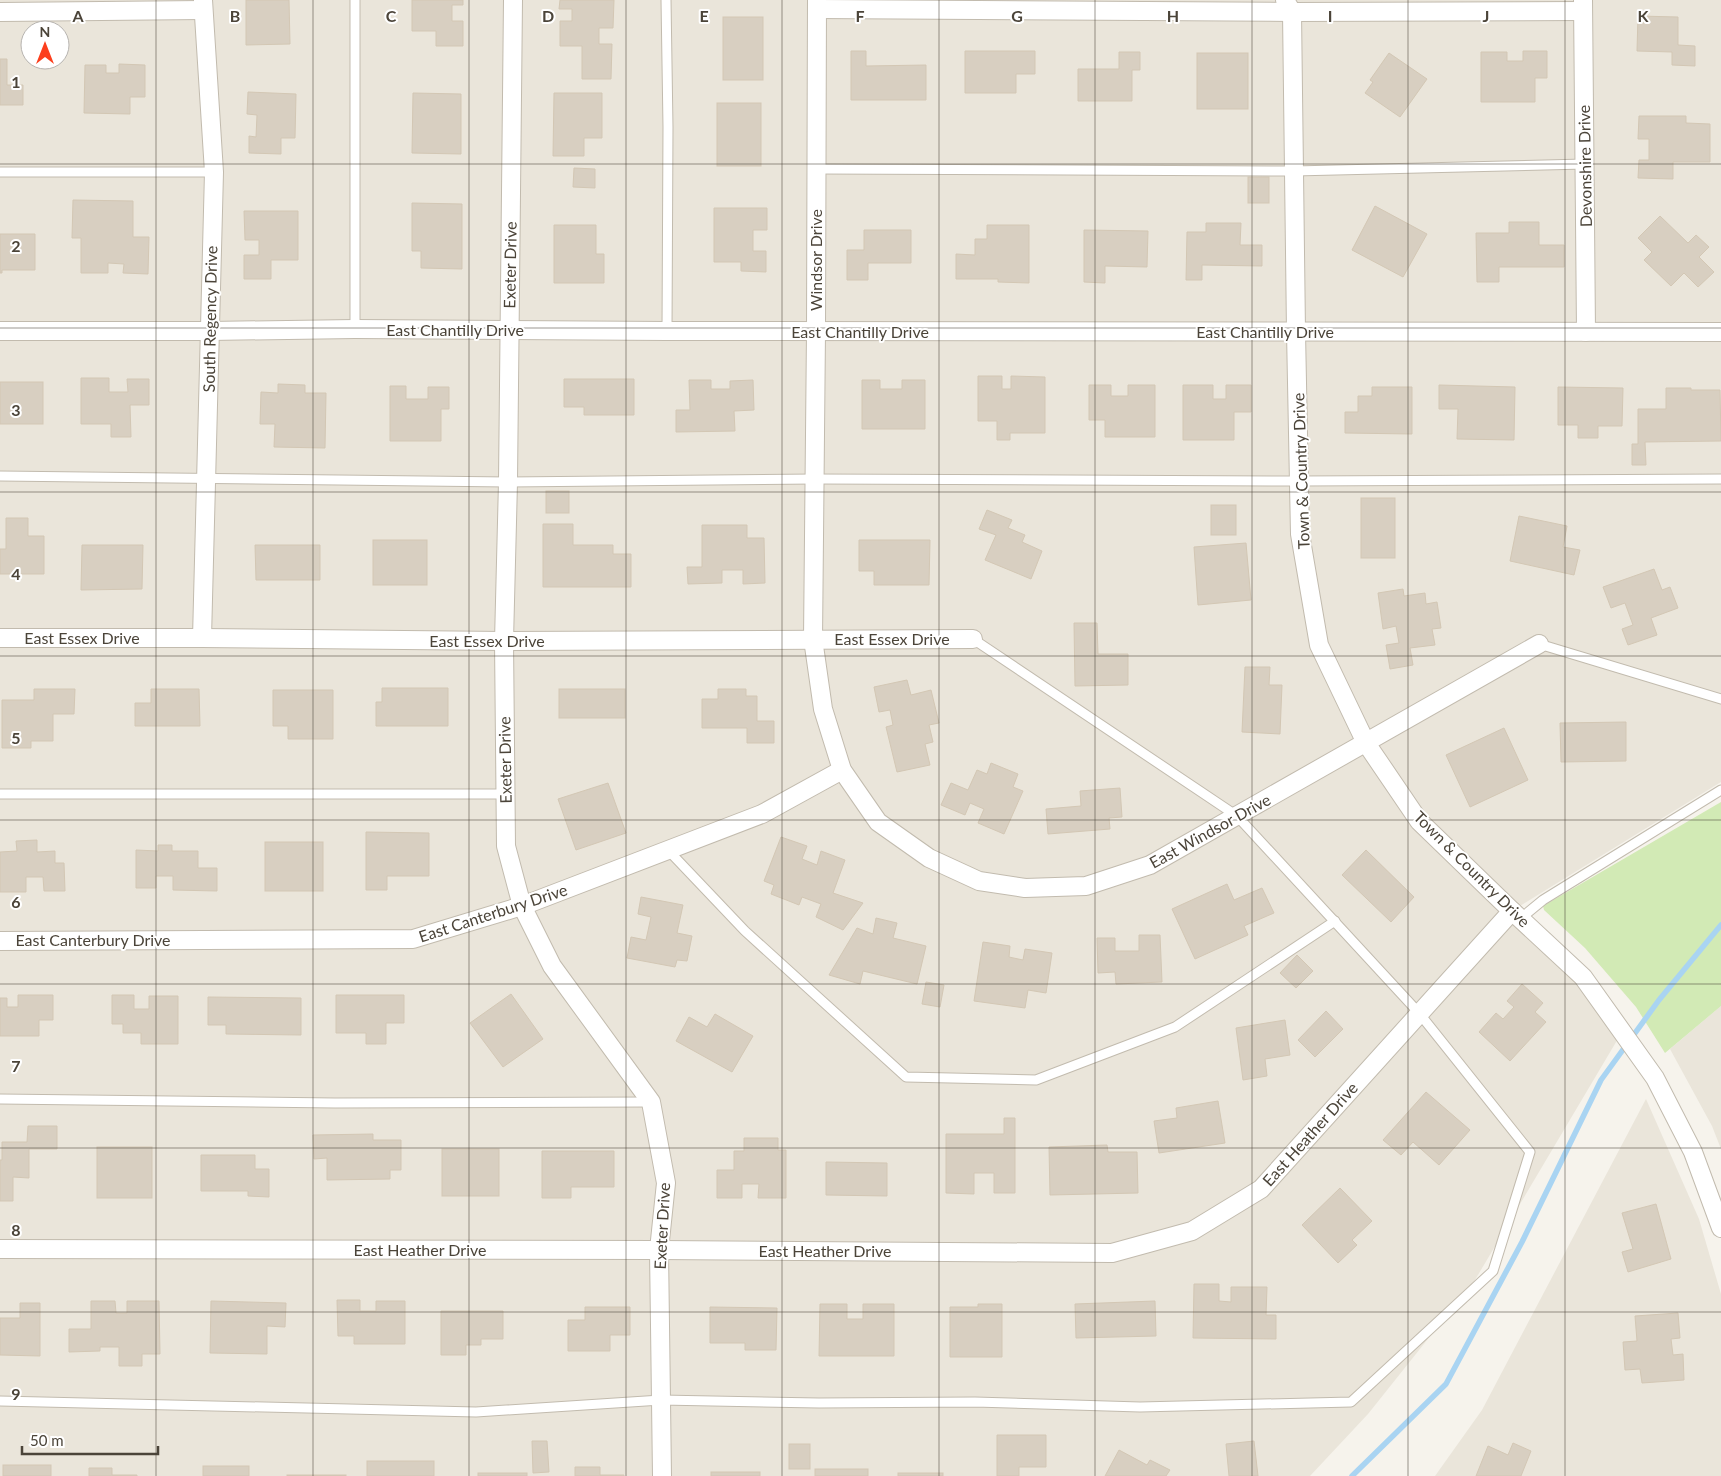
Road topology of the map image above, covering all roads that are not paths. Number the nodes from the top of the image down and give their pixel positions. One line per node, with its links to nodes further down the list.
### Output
1 (356, 0): 14 (lane)
2 (513, 0): 15 (street, Exeter Drive)
3 (666, 0): 18 (lane)
4 (203, 5): 8 (street); 13 (street, South Regency Drive)
5 (817, 5): 6 (street); 10 (street, Windsor Drive)
6 (1288, 6): 7 (street); 11 (street, Town & Country Drive)
7 (1583, 6): 9 (street, Devonshire Drive)
8 (0, 12)
9 (1585, 164): 11 (lane); 21 (street, Devonshire Drive)
10 (817, 169): 11 (lane); 19 (street, Windsor Drive)
11 (1294, 171): 20 (street, Town & Country Drive)
12 (0, 172): 13 (lane)
13 (214, 172): 17 (street, South Regency Drive)
14 (355, 329): 15 (street, East Chantilly Drive); 17 (street, East Chantilly Drive)
15 (510, 330): 18 (street, East Chantilly Drive); 27 (street, Exeter Drive)
16 (0, 331): 17 (street, East Chantilly Drive)
17 (210, 331): 24 (street, South Regency Drive)
18 (667, 331): 19 (street, East Chantilly Drive)
19 (816, 332): 20 (street, East Chantilly Drive); 25 (street, Windsor Drive)
20 (1296, 332): 21 (street, East Chantilly Drive); 28 (street, Town & Country Drive)
21 (1586, 332): 22 (street, East Chantilly Drive)
22 (1721, 332)
23 (0, 476): 24 (lane)
24 (206, 479): 27 (lane); 30 (street, South Regency Drive)
25 (815, 479): 27 (lane); 28 (lane); 31 (street, Windsor Drive)
26 (1721, 479): 28 (lane)
27 (508, 482): 33 (street, Exeter Drive)
28 (1299, 482): 36 (street, Town & Country Drive)
29 (0, 638): 30 (street, East Essex Drive)
30 (202, 638): 33 (street, East Essex Drive)
31 (813, 639): 32 (street, East Essex Drive); 33 (street, East Essex Drive); 37 (street, East Windsor Drive)
32 (973, 639): 41 (lane)
33 (504, 641): 40 (street, Exeter Drive)
34 (1539, 644): 35 (lane); 36 (street, East Windsor Drive)
35 (1721, 699)
36 (1366, 743): 41 (street, East Windsor Drive); 44 (street, Town & Country Drive)
37 (842, 770): 41 (street, East Windsor Drive); 42 (street, East Canterbury Drive)
38 (1721, 790): 44 (lane)
39 (0, 794): 40 (lane)
40 (506, 794): 43 (street, Exeter Drive)
41 (1237, 816): 45 (lane)
42 (668, 850): 43 (street, East Canterbury Drive); 45 (lane)
43 (522, 906): 46 (street, East Canterbury Drive); 49 (street, Exeter Drive)
44 (1516, 915): 47 (street, East Heather Drive); 50 (street, Town & Country Drive)
45 (1335, 921): 47 (lane)
46 (0, 940)
47 (1420, 1013): 52 (street, East Heather Drive); 53 (lane)
48 (0, 1099): 49 (lane)
49 (651, 1102): 52 (street, Exeter Drive)
50 (1721, 1228)
51 (0, 1250): 52 (street, East Heather Drive)
52 (659, 1250): 53 (street, Exeter Drive)
53 (661, 1400): 54 (lane); 55 (street, Exeter Drive)
54 (0, 1401)
55 (662, 1476)

